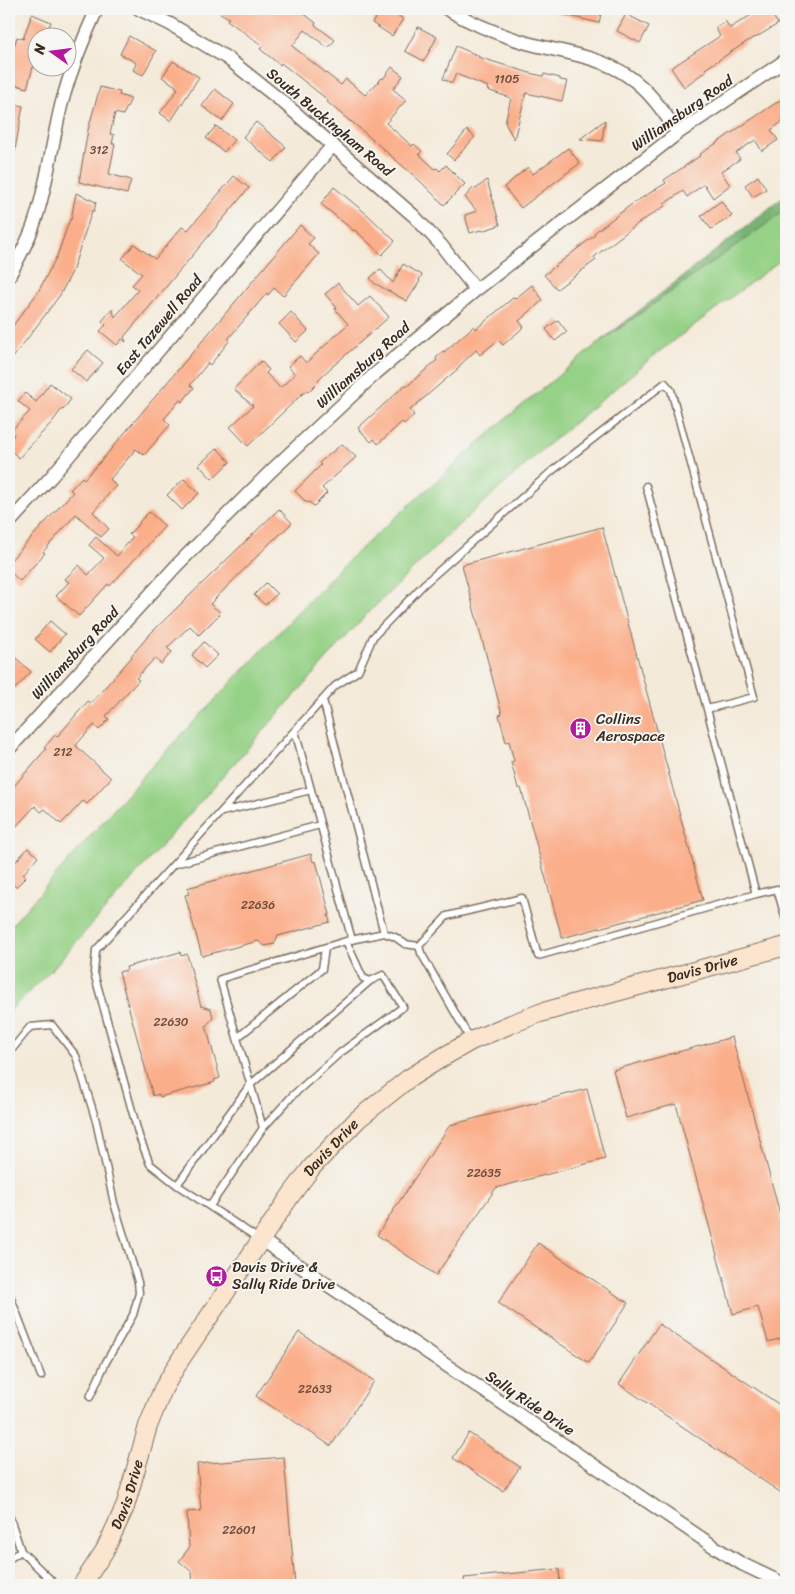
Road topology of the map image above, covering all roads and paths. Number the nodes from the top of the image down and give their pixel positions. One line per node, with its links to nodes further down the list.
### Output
1 (97, 9): 7 (street)
2 (139, 9): 6 (street, South Buckingham Road)
3 (447, 9): 5 (street)
4 (786, 60): 5 (street, Williamsburg Road)
5 (678, 133): 8 (street, Williamsburg Road)
6 (333, 145): 8 (street, South Buckingham Road); 10 (street, East Tazewell Road)
7 (9, 276)
8 (476, 290): 14 (street, Williamsburg Road)
9 (646, 486): 12 (lane)
10 (9, 523)
11 (323, 700): 12 (lane); 13 (lane); 21 (lane)
12 (707, 709): 19 (lane)
13 (295, 731): 15 (lane); 16 (lane)
14 (9, 749)
15 (311, 790): 16 (lane); 17 (lane)
16 (221, 812): 18 (lane)
17 (320, 825): 18 (lane); 22 (lane)
18 (174, 864): 32 (lane)
19 (756, 894): 20 (lane); 23 (lane)
20 (786, 920)
21 (384, 933): 22 (lane); 23 (lane)
22 (348, 941): 25 (lane); 26 (lane)
23 (419, 946): 28 (lane)
24 (786, 946): 28 (street, Davis Drive)
25 (325, 948): 27 (lane); 27 (lane)
26 (370, 981): 30 (lane); 31 (lane)
27 (237, 1038): 30 (lane)
28 (471, 1041): 34 (street, Davis Drive)
29 (9, 1053): 37 (lane)
30 (250, 1085): 31 (lane); 32 (lane)
31 (263, 1128): 33 (lane)
32 (177, 1185): 33 (lane)
33 (210, 1206): 34 (lane)
34 (260, 1239): 42 (street, Davis Drive); 43 (street, Sally Ride Drive)
35 (9, 1293): 36 (lane)
36 (41, 1376)
37 (90, 1397)
38 (9, 1515): 39 (lane)
39 (20, 1552): 40 (lane); 41 (lane)
40 (9, 1559)
41 (56, 1585)
42 (82, 1585)
43 (786, 1585)

